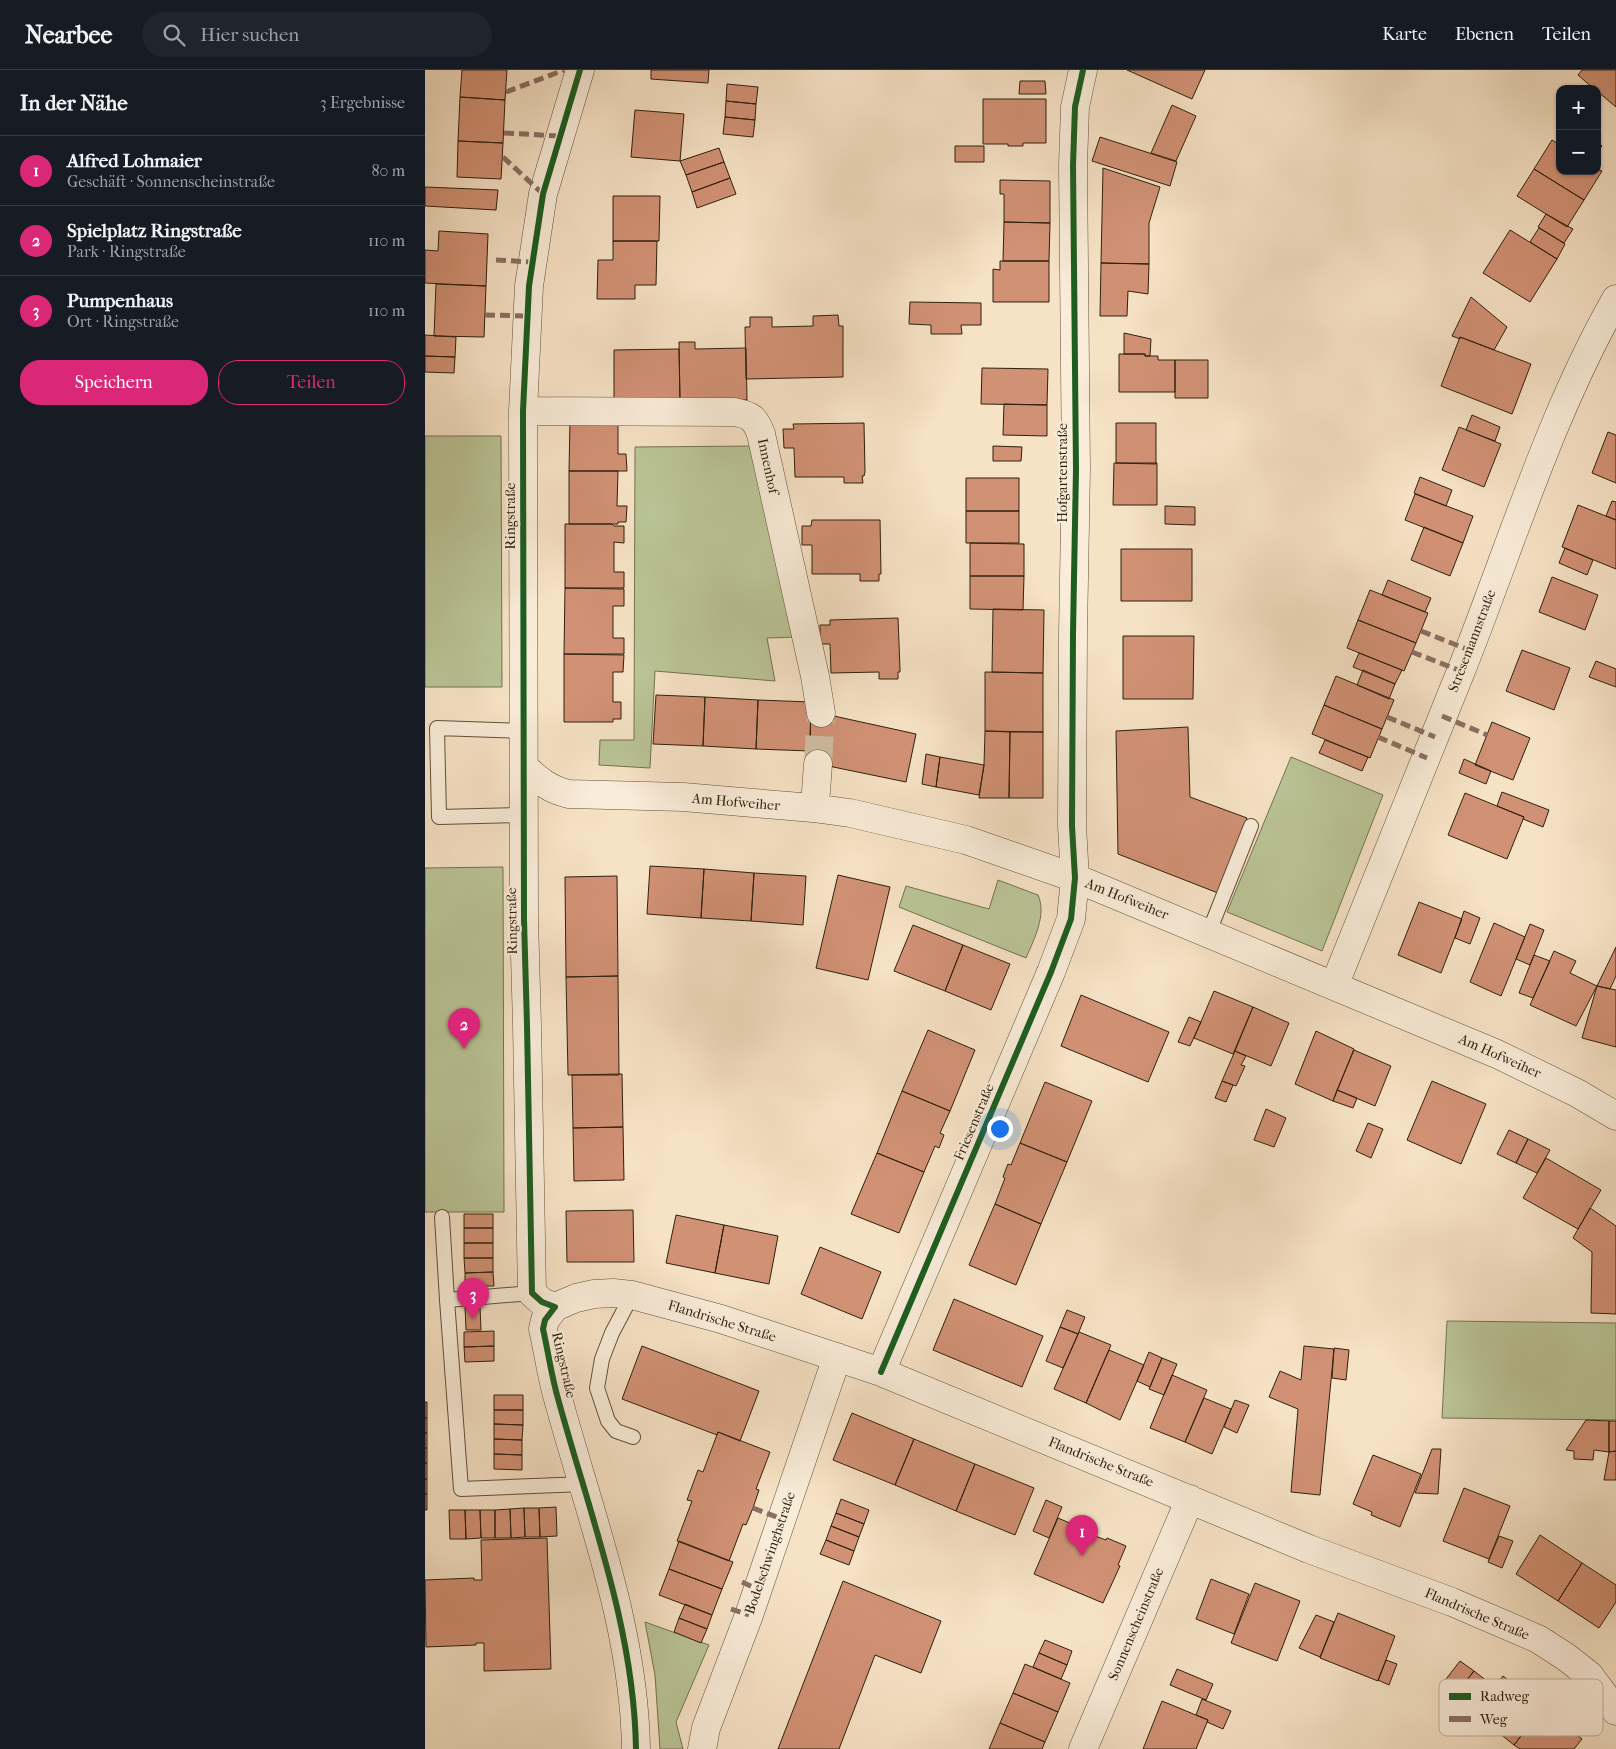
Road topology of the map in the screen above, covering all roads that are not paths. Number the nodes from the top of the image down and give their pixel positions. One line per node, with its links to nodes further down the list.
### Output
1 (580, 70): 4 (street, Ringstraße)
2 (1083, 70): 12 (street, Hofgartenstraße)
3 (1616, 300): 14 (street, Stresemannstraße)
4 (523, 411): 5 (street, Innenhof); 6 (street, Ringstraße)
5 (821, 713)
6 (522, 730): 8 (street, Ringstraße); 10 (lane)
7 (818, 764): 9 (street)
8 (524, 768): 10 (street, Ringstraße); 12 (street, Am Hofweiher)
9 (816, 792)
10 (524, 815): 17 (street, Ringstraße)
11 (1251, 826): 13 (lane)
12 (1075, 878): 13 (street, Am Hofweiher); 22 (street, Friesenstraße)
13 (1209, 932): 14 (street, Am Hofweiher)
14 (1334, 986): 15 (street, Am Hofweiher)
15 (1616, 1116)
16 (442, 1216): 19 (lane)
17 (532, 1293): 19 (lane); 20 (street)
18 (632, 1295): 20 (street, Flandrische Straße); 21 (street, Flandrische Straße); 23 (lane)
19 (447, 1300): 24 (lane)
20 (555, 1307): 24 (street, Ringstraße)
21 (837, 1357): 22 (street, Flandrische Straße); 30 (street, Bodelschwinghstraße)
22 (881, 1372): 25 (street, Flandrische Straße)
23 (633, 1437)
24 (584, 1484): 29 (street, Ringstraße)
25 (1190, 1499): 26 (street, Flandrische Straße); 31 (street, Sonnenscheinstraße)
26 (1592, 1679)
27 (1603, 1693): 28 (street, Flandrische Straße)
28 (1616, 1710)
29 (636, 1749)
30 (701, 1749)
31 (1083, 1749)

